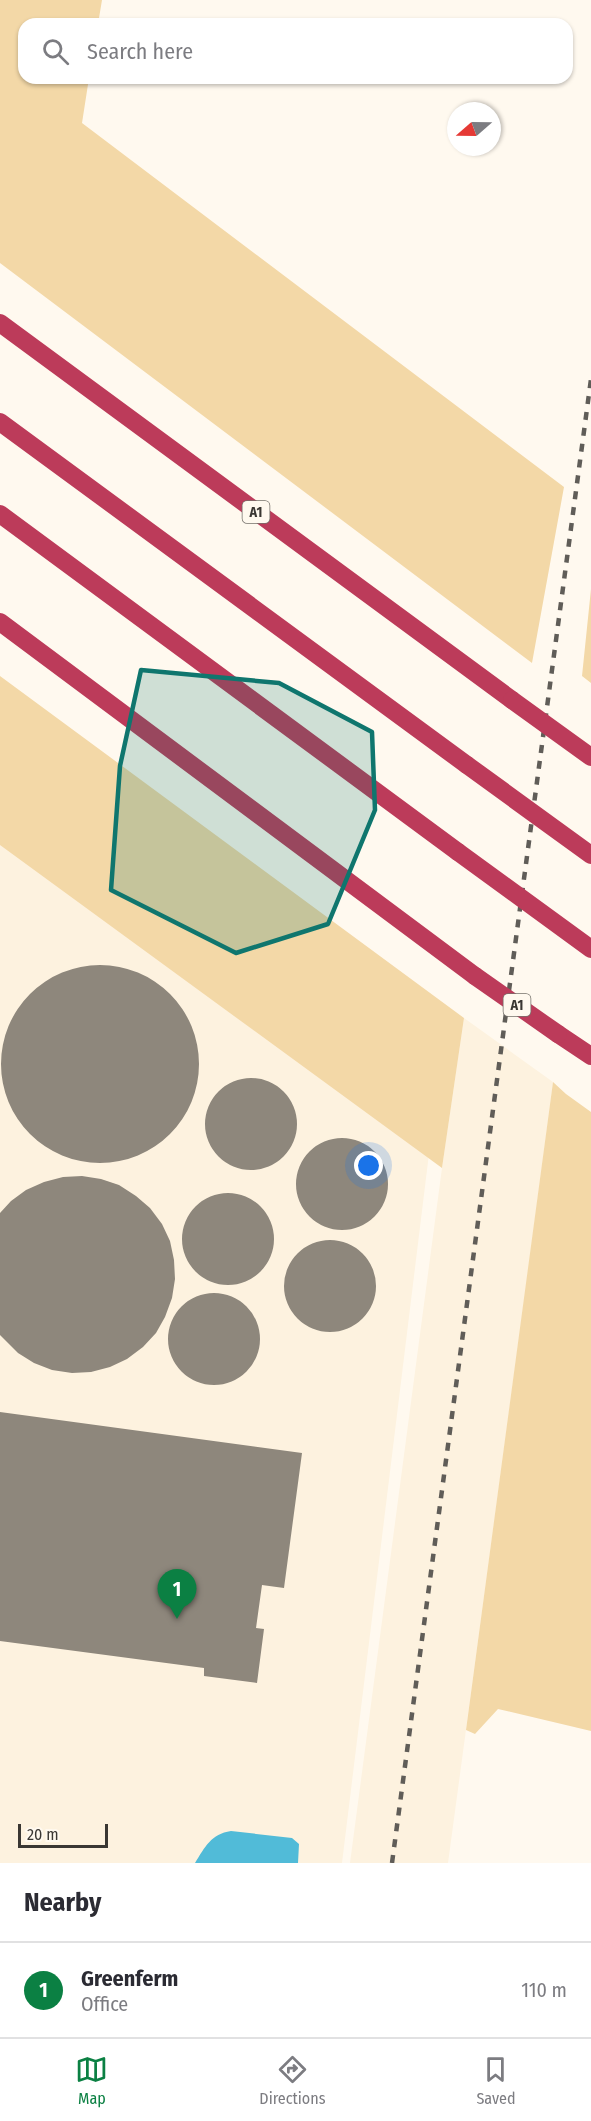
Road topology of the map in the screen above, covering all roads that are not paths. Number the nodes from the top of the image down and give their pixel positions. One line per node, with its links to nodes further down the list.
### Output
1 (0, 323): 5 (highway, A1, bridge)
2 (0, 422): 6 (highway, bridge)
3 (0, 514): 7 (highway, bridge)
4 (0, 622): 8 (highway, A1, bridge)
5 (591, 757)
6 (591, 855)
7 (591, 949)
8 (591, 1056)

